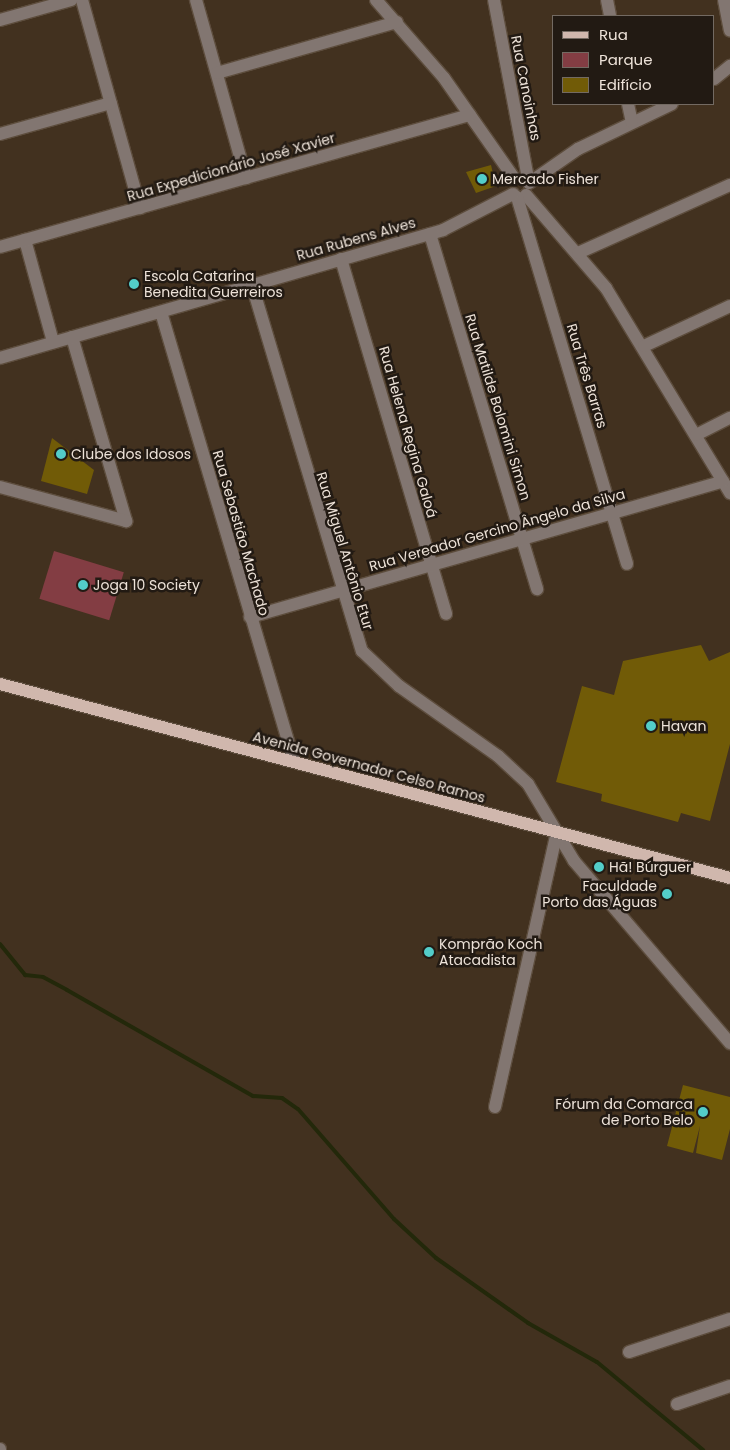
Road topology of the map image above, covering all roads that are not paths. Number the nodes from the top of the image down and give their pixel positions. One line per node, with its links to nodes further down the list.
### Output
1 (71, 0): 9 (street)
2 (82, 0): 15 (street)
3 (196, 0): 13 (street)
4 (494, 0): 23 (street, Rua Canoinhas)
5 (607, 0): 8 (street)
6 (724, 0): 11 (street)
7 (381, 3): 10 (street)
8 (610, 15)
9 (0, 20)
10 (397, 22): 13 (street); 18 (street)
11 (730, 30)
12 (730, 66): 14 (street)
13 (217, 73): 21 (street)
14 (715, 78)
15 (111, 103): 20 (street); 24 (street)
16 (628, 105): 19 (street)
17 (670, 105): 19 (street, Rua Rubens Alves)
18 (470, 115): 21 (street, Rua Expedicionário José Xavier); 23 (street)
19 (632, 124): 23 (street, Rua Rubens Alves)
20 (0, 134)
21 (246, 178): 24 (street, Rua Expedicionário José Xavier)
22 (730, 185): 28 (street)
23 (521, 192): 25 (street, Rua Rubens Alves); 28 (street); 42 (street, Rua Três Barras)
24 (140, 208): 26 (street, Rua Expedicionário José Xavier)
25 (430, 234): 29 (street, Rua Rubens Alves); 43 (street, Rua Matilde Bolomini Simon)
26 (25, 240): 27 (street, Rua Expedicionário José Xavier); 34 (street)
27 (0, 247)
28 (578, 254): 35 (street)
29 (341, 259): 30 (street, Rua Rubens Alves); 45 (street, Rua Helena Regina Galoá)
30 (252, 285): 32 (street, Rua Rubens Alves); 47 (street, Rua Miguel Antônio Etur)
31 (730, 306): 35 (street)
32 (161, 312): 33 (street, Rua Rubens Alves); 49 (street, Rua Sebastião Machado)
33 (72, 337): 34 (street, Rua Rubens Alves); 40 (street)
34 (53, 342): 36 (street, Rua Rubens Alves)
35 (644, 346): 38 (street)
36 (0, 358)
37 (730, 418): 38 (street)
38 (696, 435): 39 (street)
39 (723, 480): 41 (street); 42 (street, Rua Vereador Gercino Ângelo da Silva)
40 (0, 487)
41 (730, 493)
42 (612, 512): 43 (street, Rua Vereador Gercino Ângelo da Silva); 44 (street, Rua Três Barras)
43 (522, 538): 45 (street, Rua Vereador Gercino Ângelo da Silva); 46 (street, Rua Matilde Bolomini Simon)
44 (627, 564)
45 (431, 565): 47 (street, Rua Vereador Gercino Ângelo da Silva); 48 (street, Rua Helena Regina Galoá)
46 (537, 589)
47 (341, 591): 49 (street, Rua Vereador Gercino Ângelo da Silva); 52 (street, Rua Miguel Antônio Etur)
48 (446, 614)
49 (250, 617): 51 (street, Rua Sebastião Machado)
50 (0, 684): 51 (main road, Avenida Governador Celso Ramos)
51 (294, 762): 52 (main road, Avenida Governador Celso Ramos)
52 (557, 832): 53 (main road, Avenida Governador Celso Ramos); 54 (street, Rua Miguel Antônio Etur); 55 (street)
53 (730, 878)
54 (730, 1043)
55 (495, 1107)
56 (730, 1319): 57 (street)
57 (629, 1352)
58 (730, 1386): 59 (street)
59 (677, 1404)

